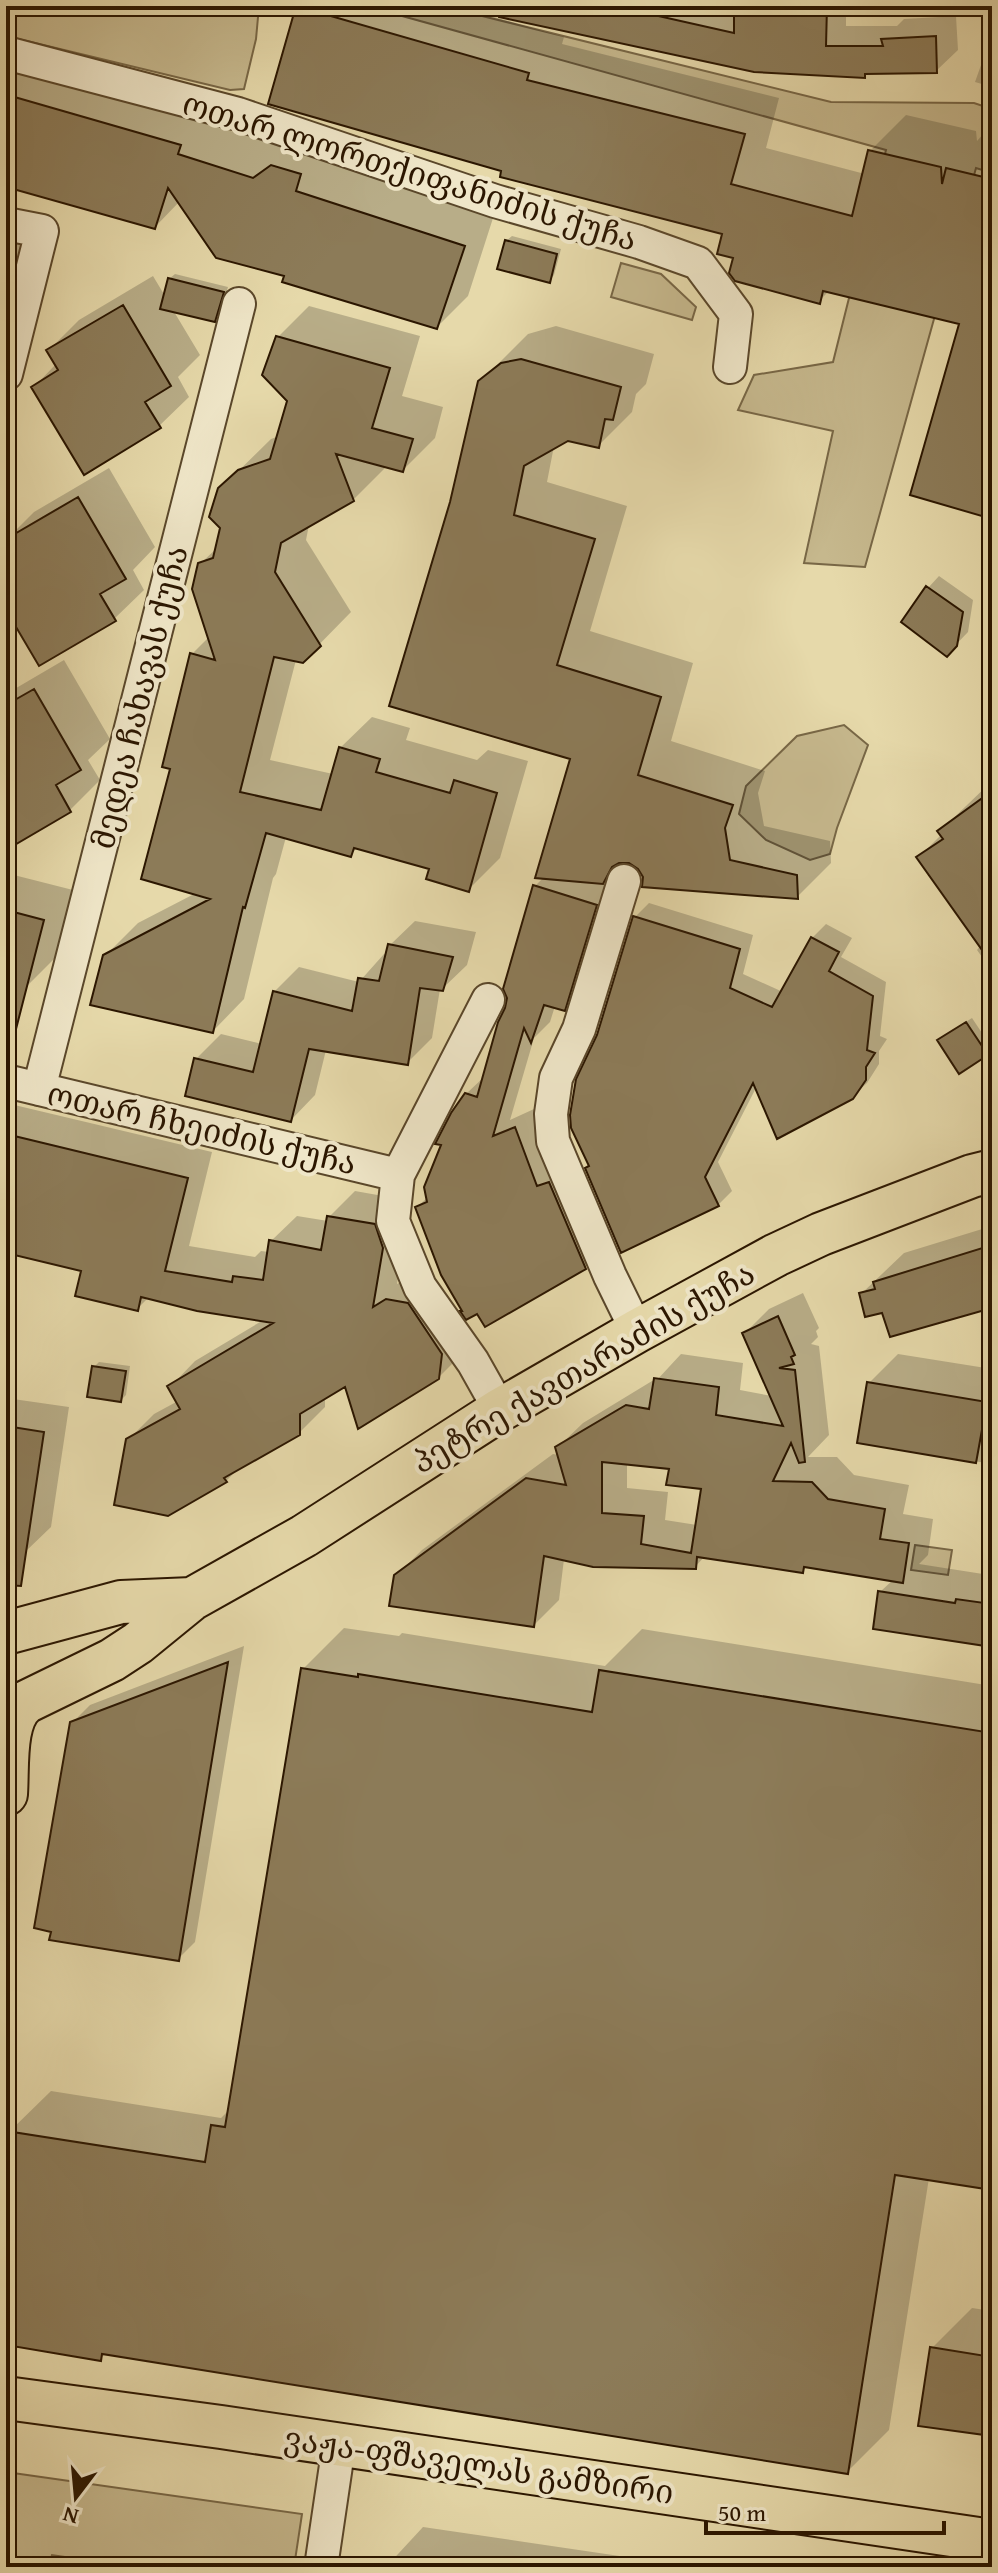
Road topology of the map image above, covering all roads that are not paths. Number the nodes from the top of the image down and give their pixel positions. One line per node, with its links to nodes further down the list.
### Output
1 (6, 53): 4 (street, ოთარ ლორთქიფანიძის ქუჩა)
2 (6, 224): 5 (street)
3 (239, 304): 9 (street, მედეა ჩახავას ქუჩა)
4 (730, 367)
5 (6, 374)
6 (624, 881): 12 (street)
7 (488, 1000): 11 (street)
8 (6, 1081): 9 (street, ოთარ ჩხეიძის ქუჩა)
9 (39, 1089): 11 (street, ოთარ ჩხეიძის ქუჩა)
10 (992, 1171): 12 (main road, პეტრე ქავთარაძის ქუჩა)
11 (398, 1175): 13 (street)
12 (637, 1331): 13 (main road, პეტრე ქავთარაძის ქუჩა)
13 (500, 1410): 14 (main road, პეტრე ქავთარაძის ქუჩა)
14 (192, 1599): 15 (main road, პეტრე ქავთარაძის ქუჩა); 16 (main road, პეტრე ქავთარაძის ქუჩა)
15 (6, 1633)
16 (8, 1728): 17 (main road, პეტრე ქავთარაძის ქუჩა)
17 (6, 1794)
18 (8, 2397): 19 (main road, ვაჟა-ფშაველას გამზირი)
19 (339, 2445): 20 (main road, ვაჟა-ფშაველას გამზირი); 21 (street)
20 (992, 2541)
21 (321, 2567)

